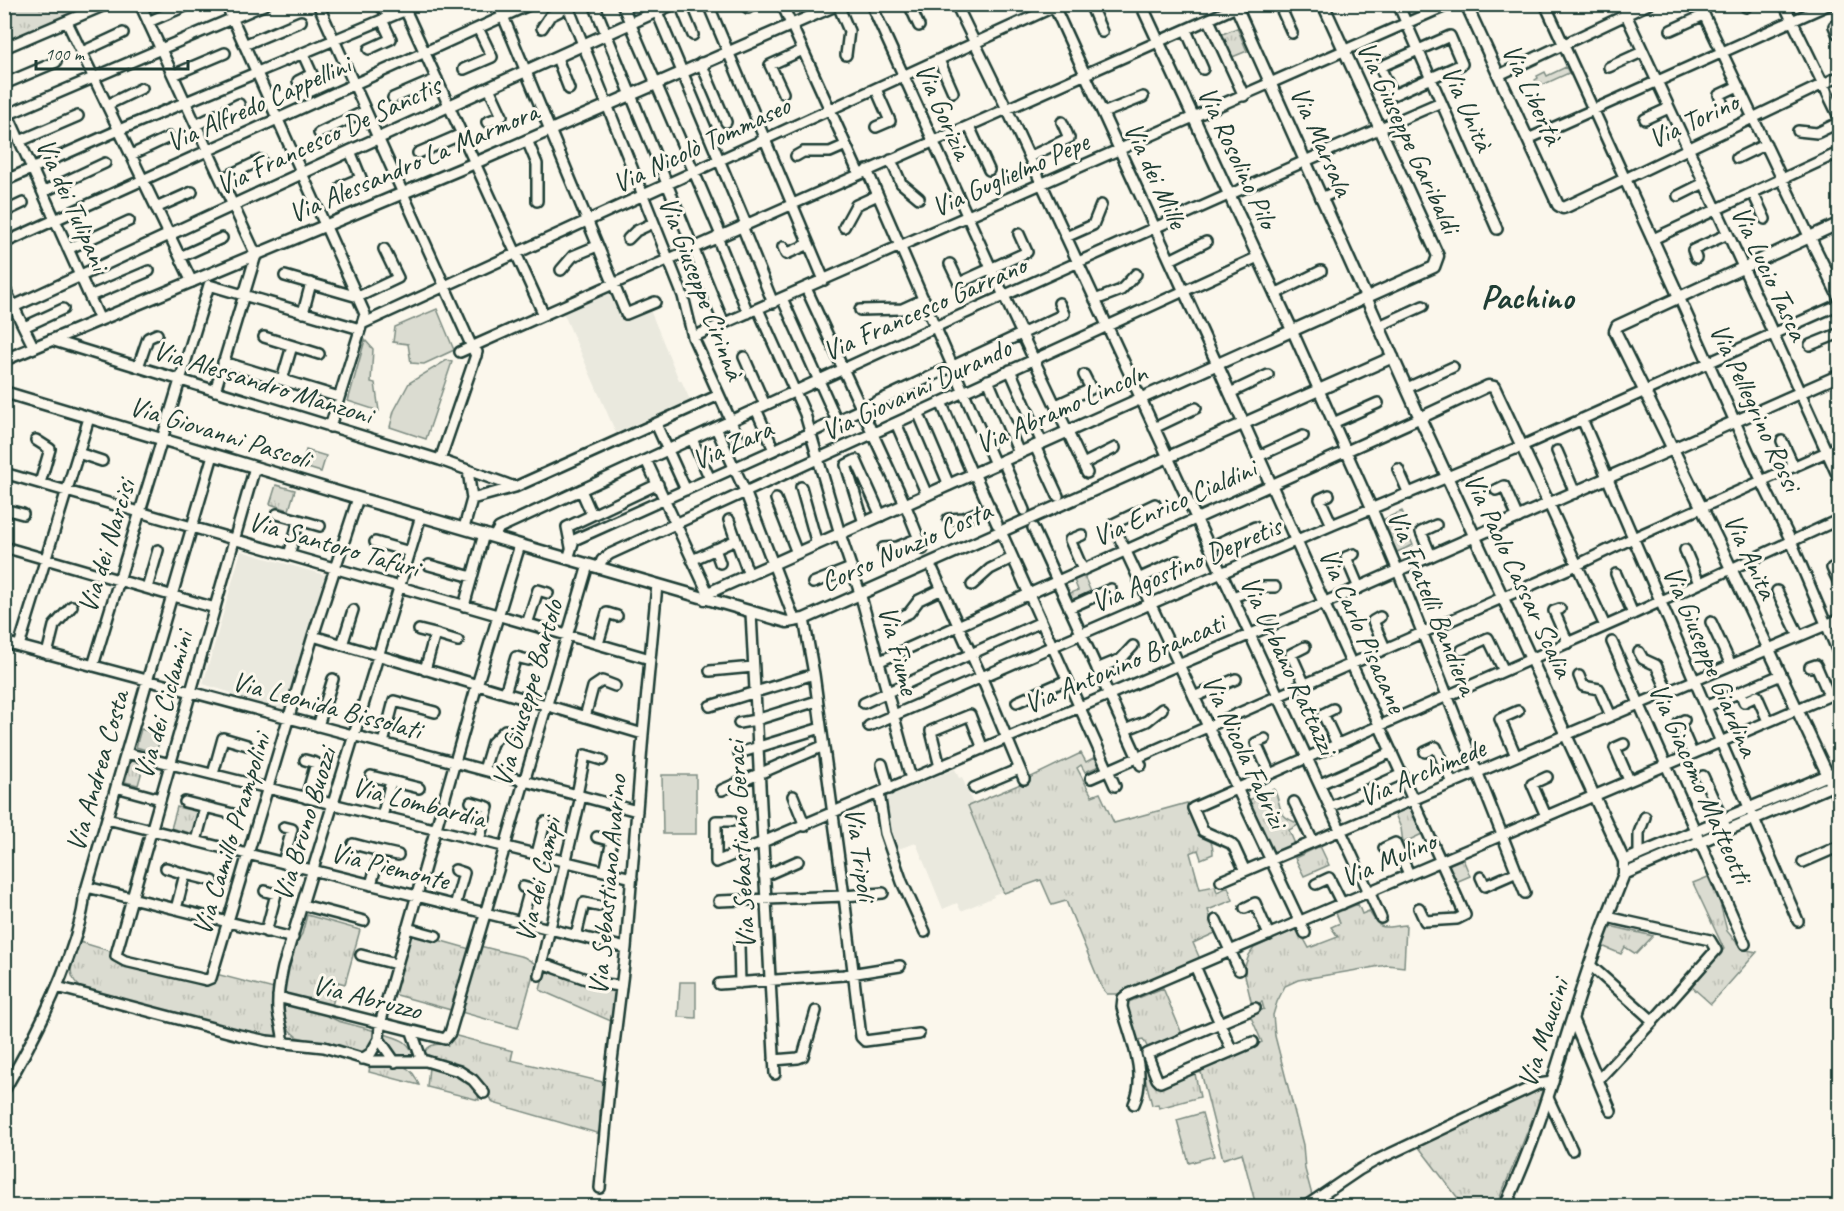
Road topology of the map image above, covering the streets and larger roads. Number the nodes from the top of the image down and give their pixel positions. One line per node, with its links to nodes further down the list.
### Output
1 (107, 4): 46 (street)
2 (140, 4): 47 (street)
3 (190, 4): 47 (street)
4 (226, 4): 41 (street)
5 (266, 4): 41 (street)
6 (318, 4): 61 (street)
7 (378, 4): 42 (street)
8 (498, 4): 40 (street)
9 (531, 4): 40 (street, Via Alfredo Cappellini)
10 (594, 4): 59 (street)
11 (622, 4): 48 (street)
12 (673, 4): 37 (street, Via Francesco De Sanctis)
13 (680, 4): 60 (street)
14 (708, 4): 74 (street)
15 (782, 4): 49 (street)
16 (871, 4): 94 (street, Via Gorizia)
17 (909, 4): 51 (street)
18 (956, 4): 63 (street, Via Urbano Rattazzi)
19 (1090, 4): 56 (street)
20 (1141, 4): 62 (street, Via Rosolino Pilo)
21 (1279, 4): 58 (street)
22 (1323, 4): 75 (street, Via Giuseppe Garibaldi)
23 (1398, 4): 50 (street, Via Unità)
24 (1450, 4): 50 (street, Via Guglielmo Pepe)
25 (1466, 4): 93 (street, Via Libertà)
26 (1545, 4): 66 (street)
27 (1621, 4): 38 (street, Via Lucio Tasca)
28 (1649, 4): 38 (street)
29 (1699, 4): 39 (street)
30 (1784, 4): 45 (street)
31 (1830, 4): 45 (street)
32 (838, 5): 49 (street, Via Alessandro La Marmora); 80 (street)
33 (1056, 5): 63 (street, Via Nicolò Tommaseo); 91 (street, Via dei Mille)
34 (568, 6): 53 (street); 65 (street, Via Giuseppe Cirinnà)
35 (1238, 6): 43 (street); 104 (street, Via Marsala)
36 (404, 7): 42 (street); 73 (street)
37 (657, 12): 48 (street, Via Francesco De Sanctis); 89 (street)
38 (1626, 15): 66 (street); 76 (street, Via Lucio Tasca)
39 (1704, 15): 55 (street); 78 (street)
40 (503, 17): 52 (street, Via Alfredo Cappellini); 88 (street)
41 (232, 18): 64 (street); 68 (street)
42 (386, 18): 61 (street); 69 (street)
43 (1209, 20): 54 (street); 115 (street)
44 (301, 21): 64 (street)
45 (1792, 21): 78 (street); 105 (street)
46 (67, 22): 67 (street); 72 (street)
47 (148, 22): 68 (street)
48 (630, 24): 59 (street, Via Francesco De Sanctis); 101 (street)
49 (791, 24): 70 (street); 74 (street, Via Alessandro La Marmora)
50 (1407, 24): 71 (street, Via Unità); 75 (street, Via Guglielmo Pepe)
51 (919, 26)
52 (478, 28): 73 (street, Via Alfredo Cappellini); 86 (street)
53 (542, 28)
54 (1186, 30): 62 (street); 87 (street)
55 (1671, 30)
56 (1102, 32)
57 (123, 33): 72 (street)
58 (1292, 33)
59 (606, 35): 65 (street, Via Francesco De Sanctis); 113 (street)
60 (693, 35)
61 (334, 40): 79 (street); 103 (street)
62 (1158, 42): 91 (street); 133 (street, Via Rosolino Pilo)
63 (975, 43): 82 (street, Via Nicolò Tommaseo); 125 (street, Via Urbano Rattazzi)
64 (244, 45): 90 (street)
65 (584, 45): 81 (street, Via Francesco De Sanctis); 122 (street, Via Giuseppe Cirinnà)
66 (1563, 45): 93 (street); 127 (street)
67 (4, 48)
68 (160, 49): 92 (street); 96 (street)
69 (369, 49)
70 (803, 50): 112 (street); 126 (street)
71 (1418, 50): 97 (street, Via Unità); 97 (street); 97 (street)
72 (82, 52): 96 (street)
73 (424, 52): 98 (street); 103 (street, Via Alfredo Cappellini)
74 (728, 52): 84 (street, Via Alessandro La Marmora); 151 (street)
75 (1344, 52): 104 (street, Via Guglielmo Pepe); 143 (street, Via Giuseppe Garibaldi)
76 (1642, 52): 85 (street); 100 (street, Via Lucio Tasca)
77 (225, 53): 92 (street)
78 (1721, 53): 100 (street); 106 (street)
79 (303, 54): 90 (street); 99 (street)
80 (846, 55)
81 (557, 57): 88 (street, Via Francesco De Sanctis); 109 (street)
82 (939, 60): 94 (street, Via Nicolò Tommaseo); 111 (street)
83 (56, 62): 102 (street)
84 (701, 63): 89 (street, Via Alessandro La Marmora); 138 (street)
85 (1609, 67)
86 (464, 69)
87 (1203, 69)
88 (526, 71): 108 (street, Via Francesco De Sanctis); 145 (street)
89 (683, 71): 101 (street, Via Alessandro La Marmora); 169 (street)
90 (257, 73): 117 (street); 132 (street)
91 (1085, 74): 125 (street); 130 (street, Via dei Mille)
92 (172, 75): 117 (street)
93 (1498, 75): 152 (street, Via Libertà)
94 (903, 76): 110 (street, Via Nicolò Tommaseo); 155 (street, Via Gorizia)
95 (1839, 76): 105 (street, Via Torino)
96 (93, 77): 121 (street); 129 (street)
97 (1431, 78): 118 (street, Via Unità)
98 (437, 79): 116 (street); 123 (street)
99 (298, 81)
100 (1656, 82): 124 (street, Via Lucio Tasca); 127 (street)
101 (657, 83): 113 (street, Via Alessandro La Marmora); 176 (street)
102 (4, 84)
103 (354, 84): 128 (street); 132 (street, Via Alfredo Cappellini)
104 (1271, 84): 115 (street, Via Guglielmo Pepe); 171 (street, Via Marsala)
105 (1823, 84): 134 (street, Via Torino); 136 (street)
106 (1738, 86): 119 (street); 134 (street)
107 (142, 88): 121 (street)
108 (489, 88): 123 (street, Via Francesco De Sanctis); 137 (street)
109 (569, 89)
110 (876, 89): 126 (street, Via Nicolò Tommaseo); 142 (street)
111 (953, 92)
112 (783, 93)
113 (632, 94): 122 (street, Via Alessandro La Marmora); 185 (street)
114 (1143, 96): 130 (street)
115 (1244, 96): 133 (street, Via Guglielmo Pepe)
116 (393, 98)
117 (185, 102): 140 (street); 144 (street)
118 (1441, 102): 143 (street, Via Francesco Garrano); 219 (street, Via Unità)
119 (1722, 102)
120 (239, 104): 140 (street)
121 (107, 105): 144 (street)
122 (607, 105): 145 (street, Via Alessandro La Marmora); 195 (street, Via Giuseppe Cirinnà)
123 (449, 106): 148 (street); 150 (street, Via Francesco De Sanctis)
124 (1669, 108): 135 (street); 158 (street, Via Lucio Tasca)
125 (1007, 109): 141 (street); 166 (street, Via Urbano Rattazzi)
126 (830, 110): 151 (street, Via Nicolò Tommaseo); 157 (street)
127 (1593, 110): 152 (street); 180 (street)
128 (365, 111): 147 (street); 150 (street)
129 (6, 112): 154 (street, Via dei Tulipani)
130 (1103, 113): 161 (street, Via dei Mille)
131 (78, 116): 154 (street)
132 (277, 118): 159 (street, Via Alfredo Cappellini); 178 (street)
133 (1194, 118): 161 (street, Via Guglielmo Pepe); 194 (street, Via Rosolino Pilo)
134 (1754, 118): 156 (street); 158 (street, Via Torino)
135 (1645, 119)
136 (1839, 120): 146 (street)
137 (488, 122)
138 (726, 122)
139 (1062, 122): 166 (street)
140 (196, 125): 159 (street)
141 (969, 126): 155 (street); 175 (street)
142 (876, 127)
143 (1379, 128): 171 (street, Via Francesco Garrano); 245 (street, Via Giuseppe Garibaldi)
144 (119, 130): 164 (street); 174 (street)
145 (550, 130): 153 (street, Via Alessandro La Marmora); 212 (street)
146 (1798, 131)
147 (320, 133)
148 (462, 134): 163 (street); 173 (street)
149 (169, 137): 164 (street)
150 (378, 138): 160 (street, Via Francesco De Sanctis); 191 (street)
151 (765, 139): 169 (street, Via Nicolò Tommaseo); 201 (street)
152 (1527, 139): 204 (street, Via Libertà)
153 (527, 140): 173 (street, Via Alessandro La Marmora); 199 (street)
154 (20, 141): 174 (street, Via dei Tulipani)
155 (933, 141): 170 (street); 208 (street, Via Gorizia)
156 (1766, 144): 167 (street); 181 (street)
157 (846, 145): 165 (street); 177 (street)
158 (1688, 149): 180 (street, Via Torino); 184 (street, Via Lucio Tasca)
159 (208, 150): 179 (street); 182 (street, Via Alfredo Cappellini)
160 (350, 151): 178 (street, Via Francesco De Sanctis); 187 (street)
161 (1120, 151): 186 (street, Via Guglielmo Pepe); 218 (street, Via dei Mille)
162 (1839, 152): 181 (street)
163 (418, 153)
164 (131, 155): 182 (street)
165 (796, 156)
166 (1029, 157): 186 (street, Via Urbano Rattazzi)
167 (1737, 158)
168 (261, 160): 179 (street)
169 (720, 160): 176 (street, Via Nicolò Tommaseo); 216 (street)
170 (891, 160): 177 (street); 197 (street)
171 (1305, 161): 194 (street, Via Francesco Garrano); 198 (street, Via Marsala)
172 (105, 163): 189 (street)
173 (475, 163): 191 (street, Via Alessandro La Marmora); 237 (street)
174 (32, 168): 183 (street); 189 (street, Via dei Tulipani)
175 (989, 170)
176 (695, 171): 185 (street, Via Nicolò Tommaseo); 223 (street)
177 (863, 172): 193 (street); 201 (street)
178 (302, 173): 202 (street, Via Francesco De Sanctis); 215 (street)
179 (221, 179): 202 (street)
180 (1625, 179): 204 (street, Via Torino); 228 (street, Via Pellegrino Rossi)
181 (1782, 179): 192 (street); 226 (street)
182 (142, 180): 205 (street); 210 (street, Via Alfredo Cappellini)
183 (4, 181)
184 (1704, 183): 196 (street); 206 (street, Via Lucio Tasca)
185 (668, 184): 195 (street, Via Nicolò Tommaseo); 234 (street)
186 (1042, 185): 208 (street, Via Guglielmo Pepe); 224 (street, Via Urbano Rattazzi)
187 (342, 186)
188 (1336, 191): 198 (street)
189 (43, 192): 210 (street, Via dei Tulipani)
190 (192, 192): 205 (street)
191 (402, 192): 215 (street, Via Alessandro La Marmora); 262 (street)
192 (1753, 192): 206 (street); 209 (street)
193 (878, 195): 217 (street); 233 (street)
194 (1229, 195): 218 (street, Via Francesco Garrano); 241 (street, Via Rosolino Pilo)
195 (643, 196): 212 (street, Via Nicolò Tommaseo); 213 (street, Via Giuseppe Cirinnà)
196 (1677, 196)
197 (919, 198)
198 (1321, 198): 270 (street, Via Marsala)
199 (537, 201)
200 (23, 203): 207 (street)
201 (792, 204): 216 (street); 231 (street)
202 (233, 205): 222 (street, Via Francesco De Sanctis); 239 (street)
203 (1101, 205): 224 (street)
204 (1561, 205)
205 (156, 208): 222 (street)
206 (1716, 210): 221 (street, Via Lucio Tasca); 228 (street)
207 (4, 212)
208 (968, 217): 233 (street, Via Guglielmo Pepe); 248 (street, Via Gorizia)
209 (1765, 219)
210 (55, 220): 230 (street, Via Alfredo Cappellini); 235 (street, Via dei Tulipani)
211 (129, 221): 235 (street)
212 (587, 221): 232 (street); 237 (street, Via Nicolò Tommaseo)
213 (653, 223): 227 (street); 243 (street, Via Giuseppe Cirinnà)
214 (1839, 223): 226 (street)
215 (325, 225): 239 (street, Via Alessandro La Marmora); 269 (street)
216 (744, 225): 223 (street); 277 (street)
217 (844, 227)
218 (1156, 227): 244 (street, Via dei Mille); 246 (street, Via Francesco Garrano)
219 (1497, 229)
220 (1019, 234): 248 (street)
221 (1728, 234): 242 (street); 249 (street, Via Lucio Tasca)
222 (169, 235): 240 (street); 254 (street, Via Francesco De Sanctis)
223 (719, 236): 234 (street); 286 (street)
224 (1066, 237): 246 (street, Via Urbano Rattazzi)
225 (222, 238): 240 (street)
226 (1810, 238): 249 (street); 274 (street)
227 (628, 239)
228 (1653, 239): 271 (street, Via Pellegrino Rossi)
229 (1206, 242): 244 (street)
230 (4, 243)
231 (809, 244): 238 (street); 257 (street)
232 (597, 246): 250 (street); 259 (street)
233 (901, 247): 257 (street, Via Guglielmo Pepe); 273 (street)
234 (693, 248): 243 (street); 289 (street)
235 (68, 249): 254 (street, Via dei Tulipani)
236 (384, 249): 269 (street)
237 (516, 254): 262 (street, Via Nicolò Tommaseo); 287 (street)
238 (786, 254)
239 (256, 255): 256 (street, Via Alessandro La Marmora); 266 (street)
240 (180, 257): 258 (street)
241 (1258, 257): 264 (street, Via Giovanni Durando); 265 (street, Via Rosolino Pilo)
242 (1696, 258)
243 (668, 259): 259 (street); 300 (street, Via Giuseppe Cirinnà)
244 (1170, 260): 264 (street, Via dei Mille)
245 (1436, 261): 270 (street, Via Abramo Lincoln)
246 (1077, 262): 268 (street, Via Francesco Garrano); 275 (street, Via Urbano Rattazzi)
247 (950, 264): 248 (street)
248 (991, 268): 268 (street, Via Gorizia)
249 (1743, 268): 271 (street); 299 (street, Via Lucio Tasca)
250 (561, 270)
251 (149, 271): 267 (street)
252 (1322, 271): 265 (street)
253 (1136, 274): 275 (street)
254 (80, 275): 267 (street, Via dei Tulipani); 281 (street, Via Francesco De Sanctis)
255 (285, 276): 260 (street)
256 (207, 280): 258 (street, Via Alessandro La Marmora); 266 (street); 324 (street, Via dei Narcisi)
257 (824, 280): 263 (street, Via Guglielmo Pepe)
258 (192, 282): 288 (street, Via Alessandro La Marmora)
259 (613, 283): 276 (street); 287 (street)
260 (311, 284): 269 (street); 285 (street)
261 (4, 287): 281 (street)
262 (444, 287): 293 (street, Via Nicolò Tommaseo); 306 (street)
263 (806, 288): 272 (street, Via Guglielmo Pepe); 319 (street)
264 (1184, 291): 290 (street, Via Giovanni Durando); 315 (street, Via dei Mille)
265 (1275, 294): 295 (street, Via Rosolino Pilo)
266 (243, 295): 285 (street); 313 (street)
267 (90, 296): 288 (street, Via dei Tulipani)
268 (1004, 296): 294 (street, Via Francesco Garrano); 296 (street, Via Gorizia)
269 (358, 297): 293 (street)
270 (1366, 297): 291 (street, Via Paolo Cassar Scalia); 295 (street, Via Abramo Lincoln)
271 (1679, 297): 314 (street, Via Pellegrino Rossi); 332 (street, Via Anita)
272 (782, 298): 277 (street, Via Guglielmo Pepe); 326 (street)
273 (924, 299): 284 (street); 294 (street)
274 (1839, 299)
275 (1095, 300): 290 (street, Via Urbano Rattazzi)
276 (655, 302)
277 (773, 303): 283 (street, Via Guglielmo Pepe)
278 (1059, 303): 296 (street, Via Zara)
279 (1839, 304): 299 (street, Via Agostino Depretis)
280 (1423, 306): 291 (street)
281 (9, 309): 292 (street)
282 (63, 309): 292 (street)
283 (758, 309): 286 (street, Via Guglielmo Pepe); 333 (street, Via Fiume)
284 (860, 310)
285 (303, 313): 293 (street)
286 (748, 313): 289 (street, Via Guglielmo Pepe)
287 (544, 315): 306 (street)
288 (100, 320): 302 (street, Via Alessandro La Marmora)
289 (724, 324): 300 (street, Via Guglielmo Pepe)
290 (1107, 326): 311 (street, Via Giovanni Durando); 339 (street, Via Urbano Rattazzi)
291 (1379, 326): 310 (street, Via Paolo Cassar Scalia)
292 (24, 327): 305 (street)
293 (361, 327): 338 (street)
294 (936, 327): 316 (street); 319 (street, Via Francesco Garrano)
295 (1292, 330): 315 (street, Via Abramo Lincoln); 329 (street, Via Fratelli Bandiera)
296 (1022, 333): 311 (street, Via Gorizia); 316 (street, Via Zara)
297 (1839, 333): 303 (street)
298 (157, 334): 317 (street)
299 (1774, 334): 314 (street, Via Agostino Depretis); 335 (street, Via Lucio Tasca)
300 (693, 337): 337 (street, Via Giuseppe Cirinnà)
301 (264, 338): 304 (street)
302 (51, 340): 305 (street, Via Alessandro La Marmora); 317 (street, Via Alessandro Manzoni)
303 (1810, 345)
304 (292, 346): 308 (street); 325 (street)
305 (34, 348): 312 (street, Via Alessandro La Marmora)
306 (476, 349): 307 (street); 385 (street)
307 (460, 352)
308 (319, 354)
309 (744, 357): 343 (street)
310 (1393, 357): 328 (street, Via Paolo Cassar Scalia); 329 (street, Corso Nunzio Costa)
311 (1035, 359): 320 (street, Via Giovanni Durando); 342 (street, Via Gorizia)
312 (4, 360)
313 (224, 362): 325 (street); 330 (street)
314 (1708, 362): 332 (street, Via Agostino Depretis); 352 (street, Via Pellegrino Rossi)
315 (1217, 364): 334 (street, Via Carlo Pisacane); 339 (street, Via Abramo Lincoln)
316 (954, 366): 331 (street); 345 (street, Via Zara)
317 (138, 367): 324 (street, Via Alessandro Manzoni)
318 (1453, 367): 328 (street)
319 (843, 369): 326 (street, Via Francesco Garrano); 345 (street)
320 (1010, 370): 327 (street, Via Giovanni Durando); 369 (street)
321 (1084, 375): 342 (street)
322 (1268, 375): 334 (street)
323 (1839, 375): 335 (street, Via Antonino Brancati)
324 (180, 380): 330 (street, Via Alessandro Manzoni); 364 (street, Via dei Narcisi)
325 (282, 380): 338 (street)
326 (819, 380): 333 (street, Via Francesco Garrano); 351 (street)
327 (988, 380): 331 (street, Via Giovanni Durando); 380 (street)
328 (1407, 388): 348 (street, Via Paolo Cassar Scalia)
329 (1318, 390): 354 (street, Corso Nunzio Costa); 355 (street, Via Fratelli Bandiera)
330 (215, 391): 357 (street, Via Alessandro Manzoni)
331 (965, 391): 340 (street, Via Giovanni Durando); 388 (street)
332 (1646, 391): 349 (street, Via Agostino Depretis); 373 (street, Via Anita)
333 (795, 392): 343 (street, Via Francesco Garrano); 361 (street, Via Fiume)
334 (1230, 393): 354 (street, Via Carlo Pisacane)
335 (1800, 393): 352 (street, Via Antonino Brancati); 378 (street, Via Lucio Tasca)
336 (5, 395): 347 (street, Via Giovanni Pascoli)
337 (719, 395): 350 (street, Via Giuseppe Cirinnà); 356 (street)
338 (339, 398): 357 (street)
339 (1140, 399): 359 (street, Via Urbano Rattazzi); 360 (street, Via Abramo Lincoln)
340 (941, 402): 346 (street, Via Giovanni Durando); 395 (street)
341 (1378, 403): 355 (street)
342 (1056, 405): 360 (street, Via Gorizia)
343 (761, 407): 350 (street, Via Francesco Garrano); 375 (street)
344 (1196, 408): 359 (street)
345 (862, 409): 351 (street, Via Zara); 362 (street)
346 (918, 412): 353 (street, Via Giovanni Durando); 404 (street)
347 (89, 417): 364 (street, Via Giovanni Pascoli); 379 (street)
348 (1420, 418): 370 (street, Via Enrico Cialdini); 376 (street, Via Enrico Cialdini); 396 (street, Via Paolo Cassar Scalia)
349 (1582, 419): 370 (street, Via Agostino Depretis); 397 (street, Via Giuseppe Giardina)
350 (731, 421): 358 (street, Via Francesco Garrano); 366 (street, Via Giuseppe Cirinnà)
351 (837, 421): 361 (street, Via Zara)
352 (1735, 422): 373 (street, Via Antonino Brancati); 400 (street, Via Pellegrino Rossi)
353 (896, 423): 362 (street, Via Giovanni Durando); 414 (street)
354 (1244, 423): 382 (street, Via Carlo Pisacane); 383 (street, Corso Nunzio Costa)
355 (1333, 423): 376 (street, Via Fratelli Bandiera)
356 (656, 424): 374 (street); 405 (street)
357 (330, 427): 385 (street, Via Alessandro Manzoni)
358 (716, 428): 365 (street, Via Francesco Garrano); 391 (street, Via Tripoli)
359 (1154, 428): 383 (street, Via Urbano Rattazzi)
360 (1068, 431): 369 (street, Via Abramo Lincoln); 372 (street)
361 (811, 433): 375 (street, Via Zara); 384 (street, Via Fiume)
362 (873, 433): 384 (street, Via Giovanni Durando); 421 (street)
363 (1303, 436): 382 (street)
364 (162, 439): 381 (street, Via Giovanni Pascoli); 429 (street, Via dei Narcisi)
365 (692, 439): 374 (street, Via Francesco Garrano); 398 (street)
366 (739, 439)
367 (36, 440): 401 (street)
368 (1782, 441): 390 (street)
369 (1038, 445): 380 (street, Via Abramo Lincoln); 416 (street)
370 (1522, 446): 396 (street, Via Agostino Depretis); 423 (street)
371 (1839, 446): 378 (street)
372 (1115, 448)
373 (1673, 449): 397 (street, Via Antonino Brancati); 425 (street, Via Anita)
374 (668, 450): 386 (street, Via Francesco Garrano); 408 (street)
375 (774, 450): 391 (street, Via Zara)
376 (1345, 452): 403 (street, Via Enrico Cialdini); 427 (street, Via Fratelli Bandiera)
377 (1557, 452): 412 (street)
378 (1826, 452): 390 (street); 399 (street, Via Lucio Tasca)
379 (78, 453): 387 (street); 410 (street)
380 (1019, 453): 388 (street, Via Abramo Lincoln)
381 (213, 455): 389 (street, Via Giovanni Pascoli); 446 (street, Via Andrea Costa)
382 (1258, 456): 403 (street, Via Carlo Pisacane)
383 (1167, 457): 437 (street, Via Urbano Rattazzi); 515 (street, Corso Nunzio Costa)
384 (818, 458): 411 (street, Via Giovanni Durando); 451 (street, Via Fiume)
385 (440, 460): 392 (street, Via Alessandro Manzoni)
386 (646, 460): 402 (street); 407 (street, Via Francesco Garrano)
387 (102, 461)
388 (999, 462): 395 (street, Via Abramo Lincoln); 428 (street)
389 (255, 467): 417 (street, Via Giovanni Pascoli); 456 (street, Via dei Ciclamini)
390 (1794, 467): 400 (street)
391 (734, 468): 398 (street, Via Zara); 411 (street, Via Tripoli)
392 (465, 469): 405 (street, Via Alessandro Manzoni); 418 (street)
393 (1398, 469): 413 (street)
394 (4, 473): 401 (street, Via Santoro Tafuri)
395 (973, 474): 404 (street, Via Abramo Lincoln); 424 (street)
396 (1448, 478): 413 (street, Via Agostino Depretis); 455 (street, Via Paolo Cassar Scalia)
397 (1608, 478): 412 (street, Via Antonino Brancati); 458 (street, Via Giuseppe Giardina)
398 (710, 479): 408 (street, Via Zara)
399 (1839, 481)
400 (1762, 482): 425 (street); 461 (street, Via Pellegrino Rossi)
401 (40, 483): 410 (street, Via Santoro Tafuri)
402 (658, 484): 419 (street); 432 (street)
403 (1271, 484): 437 (street, Via Enrico Cialdini); 460 (street, Via Carlo Pisacane)
404 (949, 485): 414 (street, Via Abramo Lincoln)
405 (517, 486): 418 (street)
406 (801, 487): 463 (street)
407 (581, 490): 432 (street); 453 (street, Via Francesco Garrano)
408 (686, 490): 419 (street, Via Zara)
409 (1496, 490): 435 (street)
410 (67, 491): 429 (street, Via Santoro Tafuri); 480 (street)
411 (745, 491): 441 (street, Via Giovanni Durando); 484 (street, Via Tripoli)
412 (1575, 493): 423 (street, Via Antonino Brancati)
413 (1409, 494): 427 (street, Via Agostino Depretis)
414 (927, 495): 421 (street, Via Abramo Lincoln)
415 (1329, 495): 444 (street)
416 (1058, 496)
417 (358, 498): 433 (street, Via Giovanni Pascoli); 488 (street, Via Camillo Prampolini)
418 (472, 499): 449 (street)
419 (664, 499): 441 (street); 475 (street, Via Zara)
420 (776, 499): 474 (street)
421 (905, 504): 434 (street, Via Abramo Lincoln); 457 (street)
422 (1155, 504): 471 (street, Via Nicola Fabrizi)
423 (1549, 504): 435 (street, Via Antonino Brancati); 485 (street)
424 (990, 507): 436 (street); 443 (street)
425 (1702, 508): 458 (street); 493 (street, Via Anita)
426 (4, 509): 430 (street)
427 (1372, 509): 444 (street, Via Agostino Depretis); 494 (street, Via Fratelli Bandiera)
428 (1024, 510)
429 (140, 512): 446 (street, Via Santoro Tafuri); 500 (street, Via dei Narcisi)
430 (23, 514)
431 (277, 514): 439 (street)
432 (592, 515): 475 (street)
433 (421, 516): 449 (street, Corso Nunzio Costa); 473 (street, Via Bruno Buozzi)
434 (881, 516): 442 (street, Via Abramo Lincoln); 442 (street)
435 (1518, 518): 455 (street, Via Antonino Brancati)
436 (948, 519)
437 (1197, 519): 467 (street, Via Urbano Rattazzi); 471 (street, Via Enrico Cialdini)
438 (1839, 519): 461 (street)
439 (299, 520): 447 (street); 477 (street)
440 (729, 520): 459 (street)
441 (675, 523): 481 (street); 487 (street, Via Giovanni Durando)
442 (864, 523): 451 (street, Via Abramo Lincoln)
443 (997, 524)
444 (1332, 525): 460 (street, Via Agostino Depretis)
445 (1436, 525): 478 (street)
446 (192, 526): 456 (street, Via Santoro Tafuri); 517 (street, Via Andrea Costa)
447 (320, 526)
448 (1255, 527): 467 (street)
449 (464, 528): 453 (street, Corso Nunzio Costa)
450 (1033, 528): 501 (street)
451 (840, 534): 463 (street, Via Abramo Lincoln); 489 (street, Via Fiume)
452 (1082, 535): 492 (street)
453 (489, 536): 464 (street, Corso Nunzio Costa); 498 (street)
454 (1003, 536): 479 (street)
455 (1475, 537): 478 (street, Via Antonino Brancati); 520 (street, Via Paolo Cassar Scalia)
456 (235, 538): 477 (street, Via Santoro Tafuri); 526 (street, Via dei Ciclamini)
457 (919, 538): 466 (street); 469 (street)
458 (1633, 538): 485 (street); 521 (street, Via Giuseppe Giardina)
459 (736, 540): 468 (street); 497 (street)
460 (1297, 541): 495 (street, Via Agostino Depretis); 522 (street, Via Carlo Pisacane)
461 (1791, 541): 493 (street); 541 (street, Via Pellegrino Rossi)
462 (375, 542): 473 (street)
463 (818, 544): 474 (street, Via Abramo Lincoln)
464 (520, 545): 475 (street, Corso Nunzio Costa); 532 (street)
465 (4, 547): 480 (street)
466 (883, 548)
467 (1210, 548): 495 (street, Via Urbano Rattazzi)
468 (715, 549): 481 (street); 483 (street)
469 (923, 549)
470 (158, 550): 509 (street)
471 (1125, 550): 492 (street, Via Enrico Cialdini); 499 (street, Via Nicola Fabrizi)
472 (1684, 550): 503 (street)
473 (410, 552): 507 (street, Via Bruno Buozzi)
474 (797, 553): 484 (street, Via Abramo Lincoln)
475 (570, 554): 487 (street, Corso Nunzio Costa)
476 (1354, 554): 510 (street)
477 (289, 555): 488 (street, Via Santoro Tafuri)
478 (1431, 556): 494 (street, Via Antonino Brancati)
479 (1012, 558): 505 (street); 516 (street)
480 (46, 559): 500 (street); 558 (street)
481 (692, 560): 518 (street)
482 (1178, 561): 499 (street)
483 (720, 563)
484 (774, 564): 497 (street, Via Abramo Lincoln); 537 (street, Via Tripoli)
485 (1577, 565): 520 (street); 543 (street)
486 (429, 566): 498 (street)
487 (594, 567): 504 (street, Corso Nunzio Costa); 548 (street, Via Giuseppe Bartolo)
488 (335, 568): 507 (street, Via Santoro Tafuri); 549 (street, Via Camillo Prampolini)
489 (851, 568): 502 (street); 515 (street, Via Fiume)
490 (1832, 568): 506 (street)
491 (933, 570): 511 (street)
492 (1083, 570): 501 (street, Via Enrico Cialdini)
493 (1731, 570): 503 (street); 563 (street, Via Anita)
494 (1398, 571): 510 (street, Via Antonino Brancati); 545 (street, Via Fratelli Bandiera)
495 (1222, 573): 519 (street, Via Urbano Rattazzi); 523 (street, Via Agostino Depretis)
496 (1616, 574): 531 (street)
497 (749, 575): 518 (street, Via Abramo Lincoln)
498 (472, 577): 525 (street)
499 (1138, 579): 523 (street, Via Nicola Fabrizi)
500 (120, 580): 509 (street); 576 (street, Via dei Narcisi)
501 (1057, 582): 516 (street, Via Enrico Cialdini); 527 (street)
502 (813, 583)
503 (1699, 584): 521 (street)
504 (657, 585): 518 (street, Corso Nunzio Costa); 570 (street, Via Sebastiano Avarino)
505 (972, 585)
506 (1839, 585)
507 (399, 587): 525 (street, Via Santoro Tafuri); 568 (street, Via Bruno Buozzi)
508 (1275, 587): 519 (street)
509 (147, 588): 517 (street)
510 (1359, 588): 522 (street, Via Antonino Brancati)
511 (942, 589): 535 (street); 542 (street)
512 (1111, 589): 527 (street)
513 (1777, 591): 551 (street)
514 (548, 593): 540 (street)
515 (860, 593): 537 (street, Corso Nunzio Costa); 573 (street, Via Fiume)
516 (1029, 594): 538 (street); 542 (street, Via Enrico Cialdini)
517 (172, 596): 526 (street); 590 (street, Via Andrea Costa)
518 (706, 596): 530 (street, Corso Nunzio Costa)
519 (1233, 597): 550 (street, Via Urbano Rattazzi)
520 (1503, 597): 545 (street); 571 (street, Via Paolo Cassar Scalia)
521 (1662, 601): 531 (street); 592 (street, Via Giuseppe Giardina)
522 (1324, 603): 550 (street, Via Antonino Brancati); 574 (street, Via Carlo Pisacane)
523 (1150, 604): 547 (street, Via Agostino Depretis); 577 (street, Via Nicola Fabrizi)
524 (72, 606): 567 (street)
525 (464, 606): 532 (street, Via Santoro Tafuri)
526 (215, 608): 597 (street, Via dei Ciclamini)
527 (1069, 608): 547 (street)
528 (1560, 609): 555 (street)
529 (353, 610): 557 (street)
530 (751, 613): 537 (street, Corso Nunzio Costa); 578 (street, Via Sebastiano Geraci)
531 (1633, 614): 543 (street)
532 (498, 615): 540 (street, Via Santoro Tafuri); 594 (street)
533 (617, 616): 556 (street)
534 (1380, 617): 562 (street)
535 (898, 618)
536 (1839, 619): 541 (street, Via Archimede)
537 (800, 620): 584 (street, Via Tripoli)
538 (1041, 622): 559 (street); 566 (street)
539 (1711, 622): 575 (street)
540 (527, 624): 548 (street, Via Santoro Tafuri)
541 (1826, 625): 551 (street, Via Archimede); 569 (street, Via Pellegrino Rossi)
542 (958, 626): 566 (street); 573 (street, Via Enrico Cialdini)
543 (1605, 626): 555 (street)
544 (419, 630): 546 (street)
545 (1422, 632): 562 (street); 606 (street, Via Fratelli Bandiera)
546 (435, 634): 552 (street); 581 (street)
547 (1081, 634): 559 (street, Via Agostino Depretis); 580 (street)
548 (568, 635): 556 (street, Via Santoro Tafuri); 612 (street, Via Giuseppe Bartolo)
549 (314, 636): 557 (street); 624 (street, Via Camillo Prampolini)
550 (1251, 636): 577 (street, Via Antonino Brancati); 604 (street, Via Urbano Rattazzi)
551 (1799, 636): 563 (street, Via Archimede)
552 (458, 641)
553 (4, 642): 558 (street, Via Leonida Bissolati)
554 (1612, 642): 611 (street, Via Giacomo Matteotti)
555 (1568, 643): 571 (street)
556 (598, 644): 570 (street, Via Santoro Tafuri)
557 (342, 645): 568 (street)
558 (19, 646): 567 (street, Via Leonida Bissolati)
559 (1052, 646): 586 (street, Via Agostino Depretis); 591 (street)
560 (1133, 646): 580 (street)
561 (1305, 647): 593 (street)
562 (1385, 648): 574 (street)
563 (1769, 649): 575 (street, Via Archimede); 585 (street, Via Anita)
564 (1462, 650): 583 (street)
565 (1639, 652): 599 (street)
566 (970, 653): 586 (street); 598 (street)
567 (47, 654): 576 (street, Via Leonida Bissolati)
568 (379, 656): 581 (street); 637 (street, Via Bruno Buozzi)
569 (1839, 657)
570 (650, 659): 636 (street, Via Sebastiano Avarino)
571 (1530, 659): 583 (street); 638 (street, Via Paolo Cassar Scalia)
572 (528, 660): 601 (street)
573 (880, 662): 598 (street, Via Fiume)
574 (1351, 663): 593 (street); 629 (street, Via Carlo Pisacane)
575 (1731, 665): 592 (street, Via Archimede)
576 (93, 666): 590 (street, Via Leonida Bissolati)
577 (1179, 666): 603 (street, Via Antonino Brancati); 607 (street, Via Nicola Fabrizi)
578 (753, 667): 582 (street); 602 (street, Via Sebastiano Geraci)
579 (1810, 667): 605 (street)
580 (1097, 669): 603 (street)
581 (425, 670): 594 (street)
582 (710, 670)
583 (1504, 671): 606 (street)
584 (814, 674): 602 (street); 608 (street, Via Tripoli)
585 (1781, 675): 600 (street); 618 (street, Via Anita)
586 (981, 676): 621 (street, Via Agostino Depretis); 639 (street)
587 (1579, 676): 622 (street)
588 (333, 679): 630 (street)
589 (1236, 679): 607 (street)
590 (147, 680): 597 (street, Via Leonida Bissolati); 650 (street, Via Andrea Costa)
591 (1067, 680): 609 (street); 615 (street)
592 (1695, 681): 599 (street, Via Archimede); 614 (street, Via Giuseppe Giardina)
593 (1304, 683): 604 (street)
594 (477, 685): 601 (street); 659 (street)
595 (615, 686): 623 (street)
596 (1839, 691): 605 (street, Via Mulino)
597 (190, 692): 624 (street, Via Leonida Bissolati); 660 (street, Via dei Ciclamini)
598 (888, 692): 610 (street); 621 (street, Via Fiume)
599 (1668, 692): 611 (street, Via Archimede)
600 (1740, 692): 614 (street); 627 (street)
601 (506, 693): 612 (street)
602 (755, 693): 613 (street); 625 (street, Via Sebastiano Geraci)
603 (1109, 695): 615 (street, Via Antonino Brancati); 635 (street)
604 (1279, 695): 632 (street); 655 (street, Via Urbano Rattazzi)
605 (1829, 695): 618 (street, Via Mulino)
606 (1447, 696): 629 (street); 669 (street, Via Fratelli Bandiera)
607 (1194, 697): 632 (street, Via Nicola Fabrizi)
608 (818, 701): 625 (street); 633 (street, Via Tripoli)
609 (1017, 702)
610 (864, 703)
611 (1640, 704): 622 (street, Via Archimede); 662 (street, Via Giacomo Matteotti)
612 (547, 705): 623 (street); 681 (street, Via Giuseppe Bartolo)
613 (710, 706)
614 (1707, 706): 641 (street, Via Giuseppe Giardina)
615 (1080, 708): 639 (street, Via Antonino Brancati); 666 (street)
616 (1162, 709): 635 (street)
617 (1333, 709): 643 (street)
618 (1796, 709): 627 (street, Via Mulino); 682 (street, Via Anita)
619 (1518, 711): 654 (street)
620 (435, 712): 642 (street)
621 (894, 715): 631 (street, Via Agostino Depretis); 677 (street, Via Fiume)
622 (1611, 716): 638 (street, Via Archimede)
623 (585, 717): 636 (street)
624 (289, 718): 630 (street, Via Leonida Bissolati); 687 (street, Via Camillo Prampolini)
625 (756, 720): 628 (street); 646 (street, Via Sebastiano Geraci)
626 (1684, 720): 653 (street)
627 (1768, 721): 641 (street, Via Mulino)
628 (740, 723)
629 (1380, 725): 643 (street); 648 (street, Via Carlo Pisacane)
630 (318, 726): 637 (street, Via Leonida Bissolati)
631 (869, 726)
632 (1208, 726): 658 (street); 690 (street, Via Nicola Fabrizi)
633 (821, 728): 645 (street, Via Tripoli); 646 (street)
634 (505, 730): 665 (street)
635 (1125, 730): 658 (street)
636 (643, 734): 707 (street, Via Sebastiano Avarino)
637 (354, 735): 642 (street, Via Leonida Bissolati); 704 (street, Via Bruno Buozzi)
638 (1565, 735): 654 (street, Via Archimede); 696 (street, Via Paolo Cassar Scalia)
639 (1006, 739): 647 (street, Via Antonino Brancati); 664 (street)
640 (1265, 739): 671 (street)
641 (1721, 741): 653 (street, Via Mulino); 708 (street, Via Giuseppe Giardina)
642 (382, 743): 659 (street, Via Leonida Bissolati)
643 (1337, 744): 655 (street)
644 (247, 745): 670 (street)
645 (823, 746): 668 (street); 710 (street, Via Tripoli)
646 (758, 747): 651 (street); 668 (street, Via Sebastiano Geraci)
647 (983, 749): 663 (street, Via Antonino Brancati); 663 (street)
648 (1392, 752): 672 (street, Via Carlo Pisacane); 684 (street)
649 (1425, 752): 683 (street)
650 (126, 753): 660 (street, Via Lombardia); 686 (street, Via Andrea Costa)
651 (740, 753)
652 (1604, 753): 679 (street)
653 (1692, 753): 662 (street, Via Mulino)
654 (1516, 756): 669 (street, Via Archimede)
655 (1307, 758): 671 (street); 684 (street, Via Urbano Rattazzi)
656 (305, 760): 698 (street)
657 (602, 760): 694 (street, Via dei Campi)
658 (1139, 761): 666 (street)
659 (455, 762): 665 (street, Via Leonida Bissolati); 721 (street)
660 (170, 764): 670 (street, Via Lombardia); 697 (street, Via dei Ciclamini)
661 (882, 764): 691 (street)
662 (1666, 764): 679 (street, Via Mulino); 724 (street, Via Giacomo Matteotti)
663 (940, 767): 677 (street, Via Antonino Brancati)
664 (1019, 769): 678 (street); 689 (street)
665 (484, 770): 681 (street, Via Leonida Bissolati)
666 (1108, 770): 676 (street); 685 (street)
667 (1839, 770): 682 (street)
668 (759, 773): 692 (street); 728 (street, Via Sebastiano Geraci)
669 (1477, 773): 683 (street, Via Archimede); 723 (street, Via Fratelli Bandiera)
670 (213, 774): 687 (street, Via Lombardia)
671 (1270, 774): 690 (street)
672 (1402, 774): 699 (street, Via Carlo Pisacane); 706 (street)
673 (371, 776): 680 (street)
674 (1547, 777): 712 (street)
675 (1703, 777): 717 (street)
676 (1091, 778)
677 (911, 779): 691 (street, Via Antonino Brancati)
678 (1023, 779)
679 (1629, 780): 696 (street, Via Mulino)
680 (392, 781): 688 (street); 711 (street)
681 (525, 781): 694 (street, Via Leonida Bissolati); 732 (street, Via Giuseppe Bartolo)
682 (1833, 781): 700 (street, Via Anita); 708 (street)
683 (1452, 783): 699 (street, Via Archimede)
684 (1320, 784): 706 (street, Via Urbano Rattazzi)
685 (1115, 786)
686 (116, 787): 697 (street); 714 (street, Via Andrea Costa)
687 (268, 788): 698 (street, Via Lombardia); 735 (street, Via Camillo Prampolini)
688 (418, 788)
689 (974, 788)
690 (1238, 788): 739 (street, Via Nicola Fabrizi); 750 (street)
691 (889, 789): 693 (street, Via Antonino Brancati)
692 (722, 790)
693 (879, 794): 710 (street, Via Antonino Brancati); 792 (street)
694 (579, 795): 707 (street, Via Leonida Bissolati); 743 (street, Via dei Campi)
695 (793, 796): 718 (street)
696 (1593, 796): 712 (street, Via Mulino); 742 (street, Via Paolo Cassar Scalia)
697 (160, 798): 720 (street, Via dei Ciclamini)
698 (306, 798): 704 (street, Via Lombardia)
699 (1414, 800): 722 (street, Via Archimede); 741 (street, Via Carlo Pisacane)
700 (1839, 801)
701 (185, 802): 705 (street)
702 (471, 802): 726 (street)
703 (1294, 802): 729 (street)
704 (333, 804): 711 (street, Via Lombardia); 747 (street, Via Bruno Buozzi)
705 (205, 807): 709 (street); 727 (street)
706 (1330, 807): 722 (street, Via Urbano Rattazzi)
707 (638, 811): 757 (street, Via Sebastiano Avarino)
708 (1752, 813): 717 (street); 786 (street, Via Giuseppe Giardina)
709 (233, 814)
710 (832, 814): 718 (street, Via Antonino Brancati); 769 (street, Via Tripoli)
711 (382, 816): 721 (street, Via Lombardia)
712 (1546, 816): 723 (street, Via Mulino)
713 (1645, 816): 738 (street)
714 (107, 819): 720 (street, Via Piemonte); 762 (street, Via Andrea Costa)
715 (732, 821): 728 (street, Via Antonino Brancati)
716 (545, 822): 736 (street)
717 (1725, 825): 724 (street)
718 (805, 826): 728 (street, Via Antonino Brancati)
719 (284, 827): 745 (street)
720 (151, 830): 727 (street, Via Piemonte); 770 (street, Via dei Ciclamini)
721 (436, 830): 726 (street, Via Lombardia); 768 (street)
722 (1341, 830): 729 (street, Via Archimede); 765 (street, Via Urbano Rattazzi)
723 (1503, 834): 741 (street, Via Mulino); 751 (street, Via Fratelli Bandiera)
724 (1698, 836): 738 (street); 754 (street); 798 (street, Via Giacomo Matteotti)
725 (597, 837): 749 (street)
726 (479, 840): 732 (street, Via Lombardia)
727 (196, 841): 735 (street, Via Piemonte)
728 (763, 842): 755 (street, Via Sebastiano Geraci)
729 (1314, 842): 739 (street, Via Archimede)
730 (353, 844): 734 (street)
731 (1839, 846): 744 (street)
732 (506, 847): 736 (street, Via Lombardia); 780 (street, Via Giuseppe Bartolo)
733 (1384, 848): 753 (street)
734 (380, 851): 737 (street); 761 (street)
735 (247, 854): 745 (street, Via Piemonte); 787 (street, Via Camillo Prampolini)
736 (537, 854): 743 (street, Via Lombardia)
737 (398, 855)
738 (1638, 855): 742 (street)
739 (1271, 860): 750 (street, Via Archimede); 785 (street, Via Nicola Fabrizi)
740 (798, 861): 755 (street)
741 (1441, 861): 753 (street, Via Mulino); 778 (street, Via Carlo Pisacane)
742 (1624, 861): 754 (street, Via Paolo Cassar Scalia)
743 (566, 862): 749 (street, Via Lombardia); 790 (street, Via dei Campi)
744 (1803, 862)
745 (283, 863): 747 (street, Via Piemonte)
746 (166, 868): 752 (street)
747 (313, 870): 761 (street, Via Piemonte); 774 (street, Via Bruno Buozzi)
748 (455, 870): 775 (street)
749 (605, 871): 757 (street, Via Lombardia)
750 (1245, 871): 759 (street, Via Archimede)
751 (1517, 872): 756 (street); 767 (street, Via Fratelli Bandiera)
752 (185, 873): 758 (street); 779 (street)
753 (1409, 874): 765 (street, Via Mulino)
754 (1624, 874): 781 (street, Via Maucini)
755 (764, 876): 771 (street, Via Sebastiano Geraci)
756 (1480, 877)
757 (632, 878): 800 (street, Via Sebastiano Avarino)
758 (213, 881)
759 (1221, 881)
760 (1316, 884): 773 (street)
761 (371, 885): 768 (street, Via Piemonte)
762 (87, 887): 770 (street); 816 (street, Via Andrea Costa)
763 (523, 887): 788 (street)
764 (265, 891): 791 (street)
765 (1369, 891): 773 (street, Via Mulino); 782 (street, Via Urbano Rattazzi)
766 (883, 892): 769 (street)
767 (1525, 893)
768 (416, 896): 775 (street, Via Piemonte); 789 (street)
769 (844, 896): 771 (street); 809 (street, Via Tripoli)
770 (131, 898): 779 (street); 811 (street, Via dei Ciclamini)
771 (766, 900): 772 (street); 812 (street, Via Sebastiano Geraci)
772 (718, 901)
773 (1342, 904): 785 (street, Via Mulino)
774 (303, 905): 784 (street); 797 (street, Via Bruno Buozzi)
775 (456, 906): 780 (street, Via Piemonte)
776 (598, 906): 796 (street)
777 (1245, 908): 794 (street)
778 (1419, 908)
779 (176, 909): 787 (street)
780 (486, 914): 788 (street, Via Piemonte); 827 (street, Via Giuseppe Bartolo)
781 (1607, 917): 805 (street, Via Maucini); 821 (street)
782 (1381, 918)
783 (1216, 920): 801 (street)
784 (364, 921)
785 (1300, 921): 793 (street, Via Nicola Fabrizi); 794 (street, Via Mulino)
786 (1798, 921)
787 (227, 922): 791 (street); 811 (street, Via Camillo Prampolini)
788 (521, 922): 790 (street, Via Piemonte)
789 (407, 928): 795 (street); 804 (street)
790 (549, 929): 796 (street, Via Piemonte); 803 (street, Via dei Campi)
791 (266, 932): 797 (street)
792 (925, 932)
793 (1305, 933)
794 (1269, 934): 801 (street, Via Mulino)
795 (436, 936)
796 (576, 936): 800 (street, Via Piemonte)
797 (293, 938): 817 (street, Via Bruno Buozzi)
798 (1745, 944)
799 (739, 945): 813 (street)
800 (626, 948): 815 (street, Via Sebastiano Avarino)
801 (1230, 951): 807 (street, Via Mulino); 808 (street)
802 (361, 955): 804 (street)
803 (542, 963): 810 (street, Via dei Campi); 815 (street)
804 (396, 964): 823 (street)
805 (1590, 965): 820 (street, Via Maucini); 821 (street)
806 (900, 966): 809 (street)
807 (1195, 966): 822 (street); 841 (street, Via Mulino)
808 (1239, 970)
809 (853, 973): 812 (street); 825 (street, Via Tripoli)
810 (539, 975)
811 (211, 978)
812 (770, 981): 813 (street); 832 (street, Via Sebastiano Geraci)
813 (740, 983): 814 (street)
814 (719, 984)
815 (621, 986): 844 (street, Via Sebastiano Avarino)
816 (57, 987): 829 (street); 838 (street, Via Andrea Costa)
817 (278, 996): 823 (street, Via Abruzzo); 829 (street, Via Bruno Buozzi)
818 (1255, 1008): 822 (street)
819 (816, 1011): 832 (street)
820 (1573, 1020): 836 (street); 837 (street, Via Maucini)
821 (1653, 1021): 836 (street)
822 (1220, 1023): 830 (street); 830 (street)
823 (380, 1024): 824 (street, Via Abruzzo); 826 (street)
824 (412, 1032): 827 (street, Via Abruzzo); 834 (street)
825 (919, 1034)
826 (379, 1039): 831 (street); 833 (street)
827 (445, 1040)
828 (1253, 1042): 830 (street)
829 (283, 1043): 831 (street)
830 (1232, 1051)
831 (362, 1059): 833 (street)
832 (774, 1060): 835 (street, Via Sebastiano Geraci)
833 (394, 1062): 834 (street)
834 (422, 1062): 839 (street)
835 (775, 1074)
836 (1598, 1080): 842 (street)
837 (1553, 1082): 840 (street, Via Maucini); 845 (street)
838 (4, 1091)
839 (484, 1093)
840 (1548, 1098): 843 (street); 846 (street, Via Maucini)
841 (1134, 1104)
842 (1611, 1111)
843 (1572, 1150)
844 (600, 1188)
845 (1306, 1206)
846 (1505, 1206)

